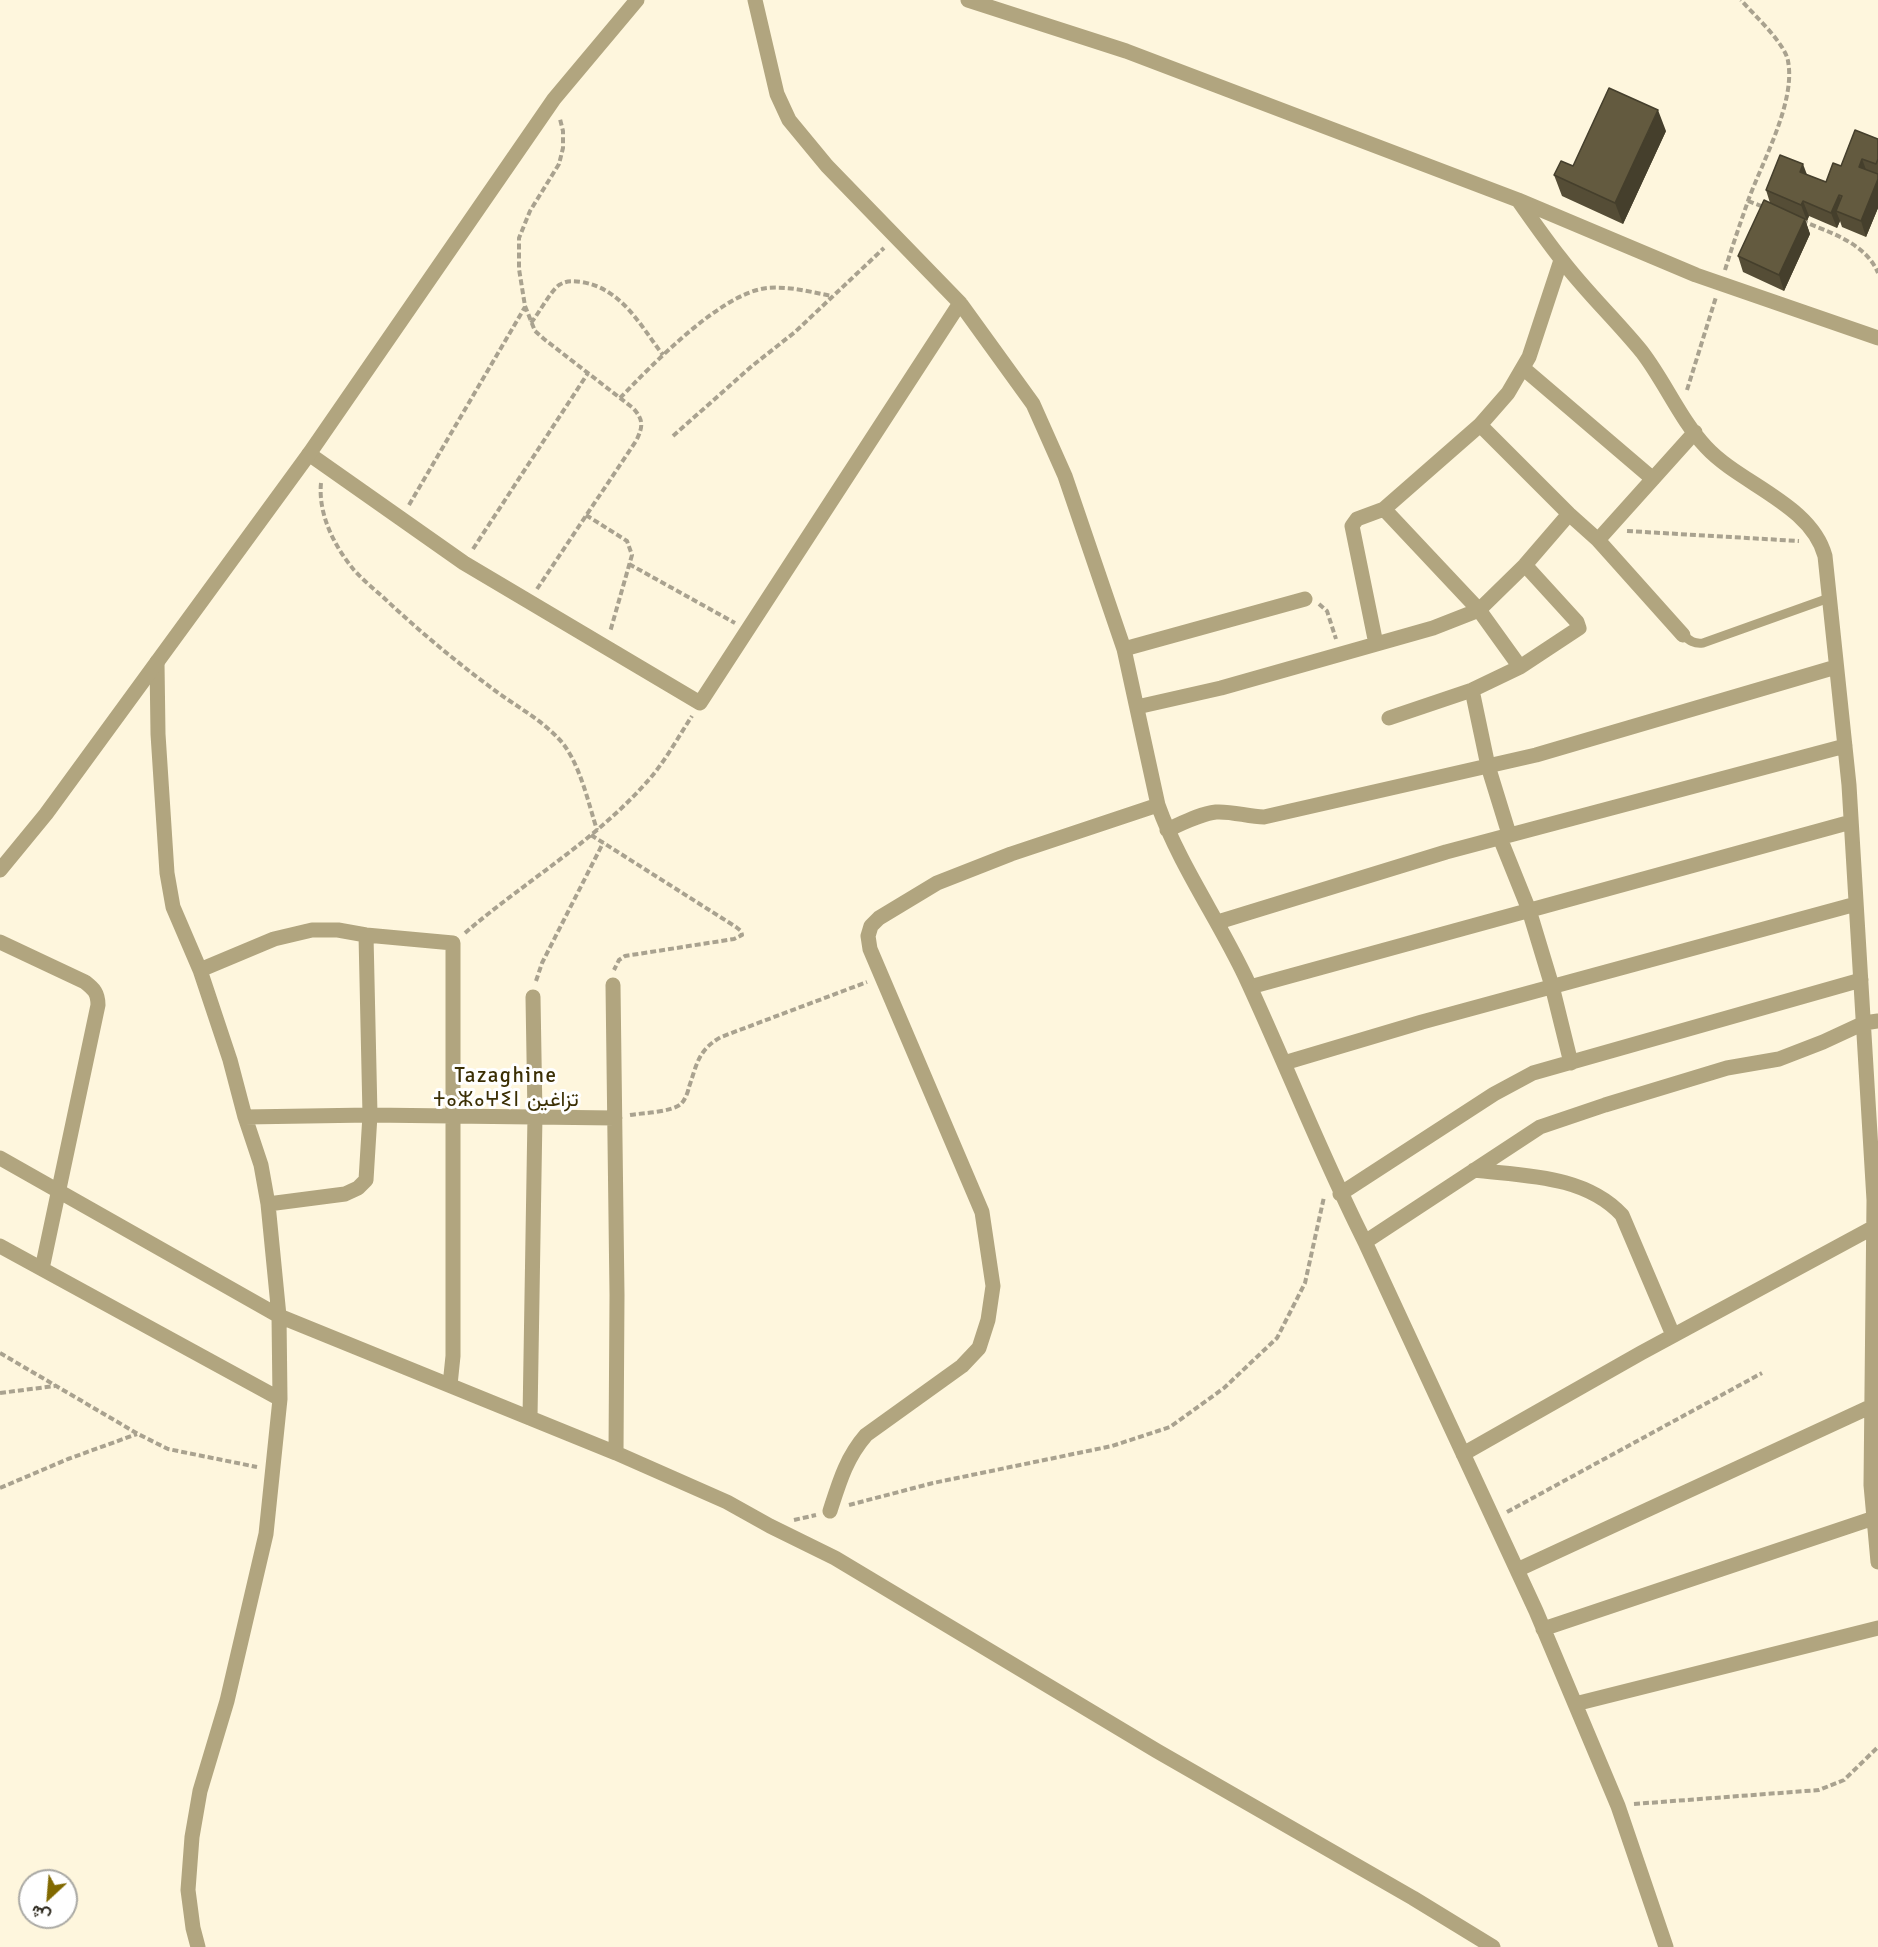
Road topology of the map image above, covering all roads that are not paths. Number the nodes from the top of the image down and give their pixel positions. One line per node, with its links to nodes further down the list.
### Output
1 (636, 0): 11 (street)
2 (755, 0): 6 (street)
3 (968, 0): 4 (street)
4 (1518, 200): 5 (street); 7 (street)
5 (1561, 260): 8 (street); 10 (street)
6 (960, 303): 11 (street); 22 (street)
7 (1878, 338)
8 (1523, 368): 9 (street); 12 (street)
9 (1480, 425): 13 (street); 14 (street)
10 (1695, 432): 12 (street); 17 (street)
11 (309, 454): 23 (street)
12 (1653, 479): 15 (street)
13 (1384, 509): 19 (street); 21 (street)
14 (1569, 514): 15 (street); 16 (street)
15 (1603, 535): 20 (street)
16 (1524, 565): 19 (street); 24 (street)
17 (1829, 598): 20 (lane); 25 (street)
18 (1305, 599): 22 (street)
19 (1479, 610): 21 (street); 24 (street)
20 (1683, 635)
21 (1376, 644): 27 (street)
22 (1124, 649): 27 (street)
23 (157, 662): 35 (street); 41 (street)
24 (1520, 667): 26 (street)
25 (1836, 667): 29 (street); 30 (street)
26 (1472, 690): 28 (street); 30 (street)
27 (1137, 707): 31 (street)
28 (1389, 718)
29 (1845, 746): 32 (street); 34 (street)
30 (1488, 766): 33 (street); 34 (street)
31 (1158, 805): 33 (street); 73 (street)
32 (1851, 822): 36 (street); 37 (street)
33 (1167, 830): 38 (street)
34 (1504, 836): 37 (street); 38 (street)
35 (0, 870)
36 (1856, 904): 42 (street); 44 (street)
37 (1529, 910): 44 (street); 45 (street)
38 (1218, 922): 45 (street)
39 (366, 935): 41 (street); 50 (street); 51 (street)
40 (0, 942): 57 (street)
41 (200, 970): 53 (street)
42 (1861, 980): 47 (street); 49 (street)
43 (613, 985): 54 (street)
44 (1552, 986): 48 (street); 49 (street)
45 (1250, 987): 48 (street)
46 (533, 997): 52 (street)
47 (1871, 1022): 56 (street); 60 (street)
48 (1284, 1063): 58 (street)
49 (1571, 1063): 58 (street)
50 (370, 1114): 51 (street); 53 (street); 59 (street)
51 (453, 1115): 52 (street); 66 (street)
52 (535, 1115): 54 (street); 69 (street)
53 (245, 1118): 59 (street)
54 (615, 1118): 70 (street)
55 (0, 1158): 57 (street)
56 (1474, 1170): 61 (street); 65 (street)
57 (58, 1190): 63 (street); 64 (street)
58 (1340, 1194): 61 (street)
59 (268, 1204): 64 (street)
60 (1874, 1227): 65 (street); 68 (street)
61 (1365, 1242): 71 (street)
62 (0, 1246): 63 (street)
63 (42, 1269): 67 (street)
64 (279, 1316): 66 (street); 67 (street)
65 (1673, 1335): 71 (street)
66 (450, 1385): 69 (street)
67 (280, 1399): 80 (street)
68 (1872, 1406): 72 (street); 76 (street)
69 (530, 1418): 70 (street)
70 (616, 1453): 81 (street)
71 (1463, 1454): 76 (street)
72 (1874, 1485): 74 (street)
73 (830, 1511)
74 (1874, 1518): 75 (street); 78 (street)
75 (1878, 1562)
76 (1517, 1570): 78 (street)
77 (1878, 1628): 79 (street)
78 (1543, 1629): 79 (street)
79 (1575, 1704): 82 (street)
80 (198, 1947)
81 (1493, 1947)
82 (1666, 1947)

